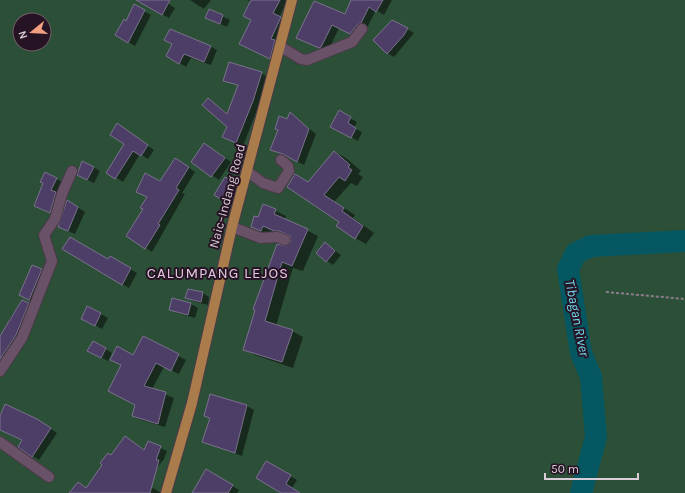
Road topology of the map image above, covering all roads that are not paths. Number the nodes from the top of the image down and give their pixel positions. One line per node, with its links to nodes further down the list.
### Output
1 (292, 0): 3 (main road, Naic–Indang Road)
2 (362, 29): 3 (street)
3 (281, 47): 6 (main road, Naic–Indang Road)
4 (280, 160): 6 (street)
5 (72, 171): 9 (street)
6 (248, 172): 7 (main road, Naic–Indang Road)
7 (232, 226): 8 (street); 12 (main road, Naic–Indang Road)
8 (285, 240)
9 (0, 371)
10 (0, 442): 11 (street)
11 (49, 477)
12 (166, 493)

